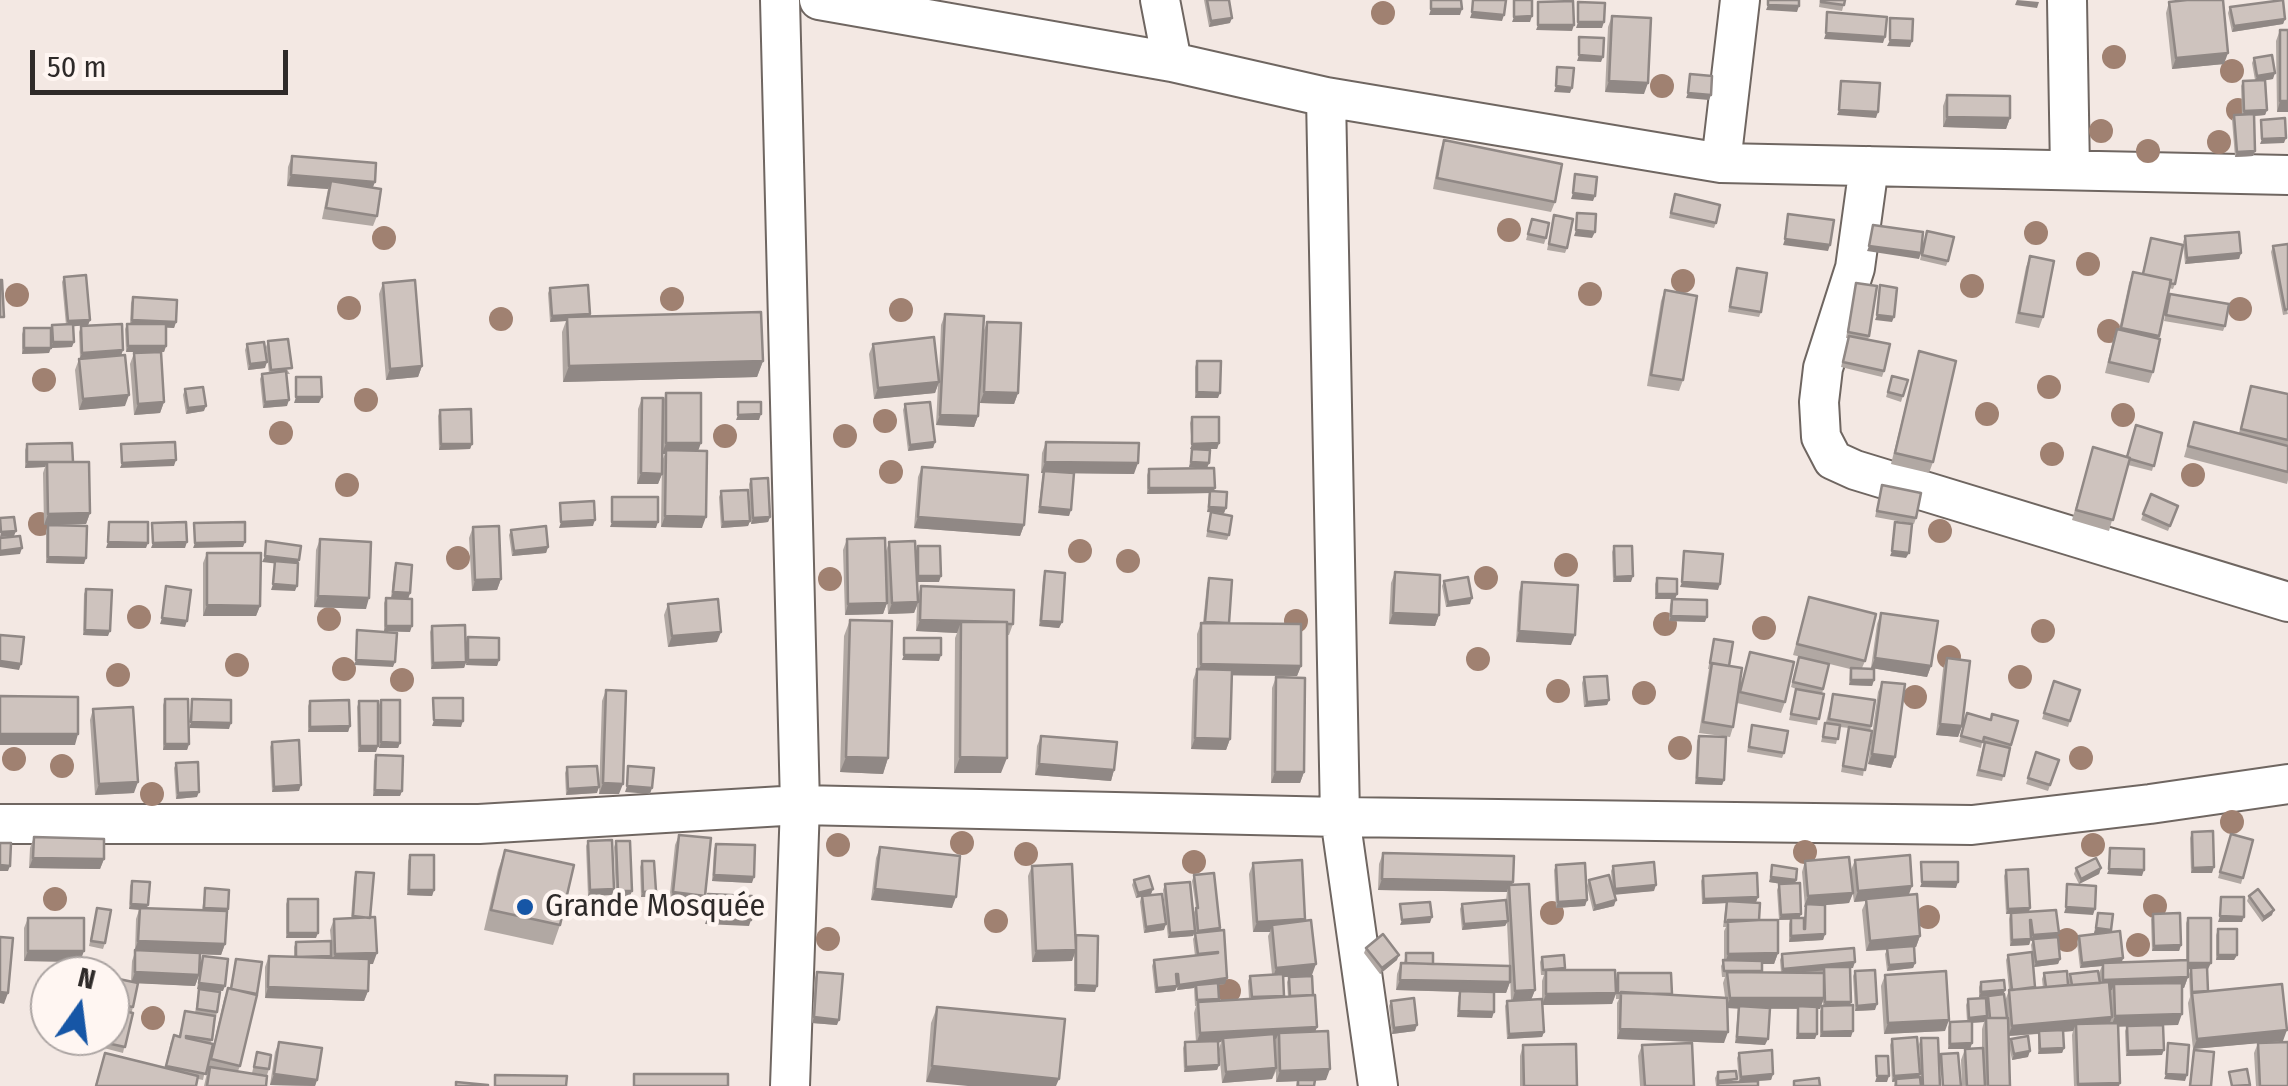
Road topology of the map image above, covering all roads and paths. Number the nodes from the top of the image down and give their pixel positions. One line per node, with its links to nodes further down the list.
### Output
1 (780, 0): 14 (street)
2 (820, 0): 6 (street)
3 (1160, 0): 6 (street)
4 (1740, 0): 8 (street)
5 (2068, 0): 10 (street)
6 (1172, 62): 7 (street)
7 (1326, 97): 8 (street); 15 (street)
8 (1721, 163): 9 (street)
9 (1868, 166): 10 (street); 12 (street)
10 (2070, 170): 11 (street)
11 (2288, 175)
12 (2288, 602)
13 (2288, 784): 15 (street)
14 (800, 804): 15 (street); 16 (street); 17 (street)
15 (1340, 816): 18 (street)
16 (0, 824)
17 (790, 1086)
18 (1378, 1086)

